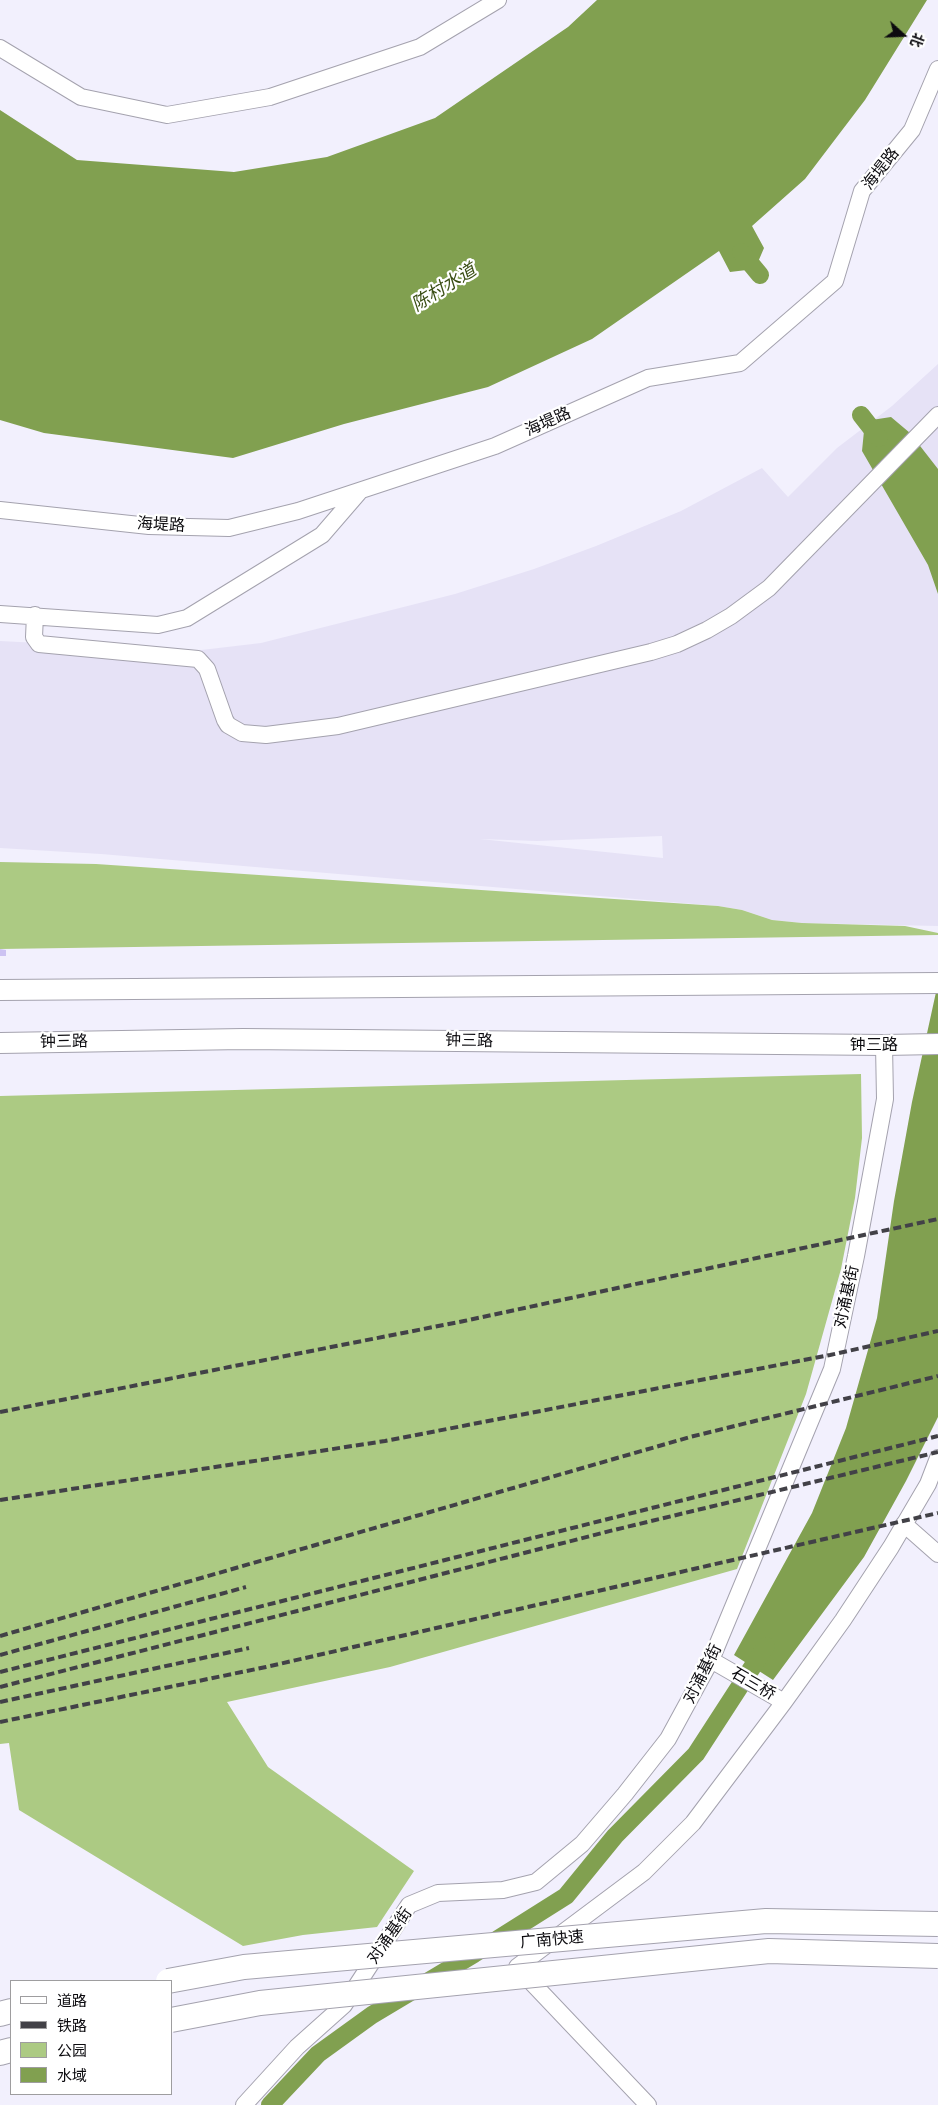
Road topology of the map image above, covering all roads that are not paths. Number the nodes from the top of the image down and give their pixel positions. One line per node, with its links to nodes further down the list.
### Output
1 (498, 0): 2 (street)
2 (0, 48)
3 (938, 69): 5 (street, 海堤路)
4 (938, 415): 8 (street)
5 (360, 490): 6 (street, 海堤路); 8 (street)
6 (0, 510)
7 (0, 614): 8 (street)
8 (35, 615)
9 (935, 983): 10 (main road)
10 (0, 990)
11 (0, 1043): 13 (main road, 钟三路)
12 (930, 1044): 13 (main road, 钟三路)
13 (884, 1045): 17 (street, 对涌基街)
14 (938, 1458): 15 (street)
15 (904, 1524): 16 (street); 18 (street)
16 (938, 1554)
17 (716, 1663): 18 (street, 石三桥); 23 (street, 对涌基街)
18 (784, 1702): 24 (street)
19 (938, 1924): 21 (highway, 广南快速, bridge)
20 (938, 1956): 22 (highway, 广南快速, bridge)
21 (172, 1980)
22 (172, 2020)
23 (244, 2105)
24 (648, 2105)

